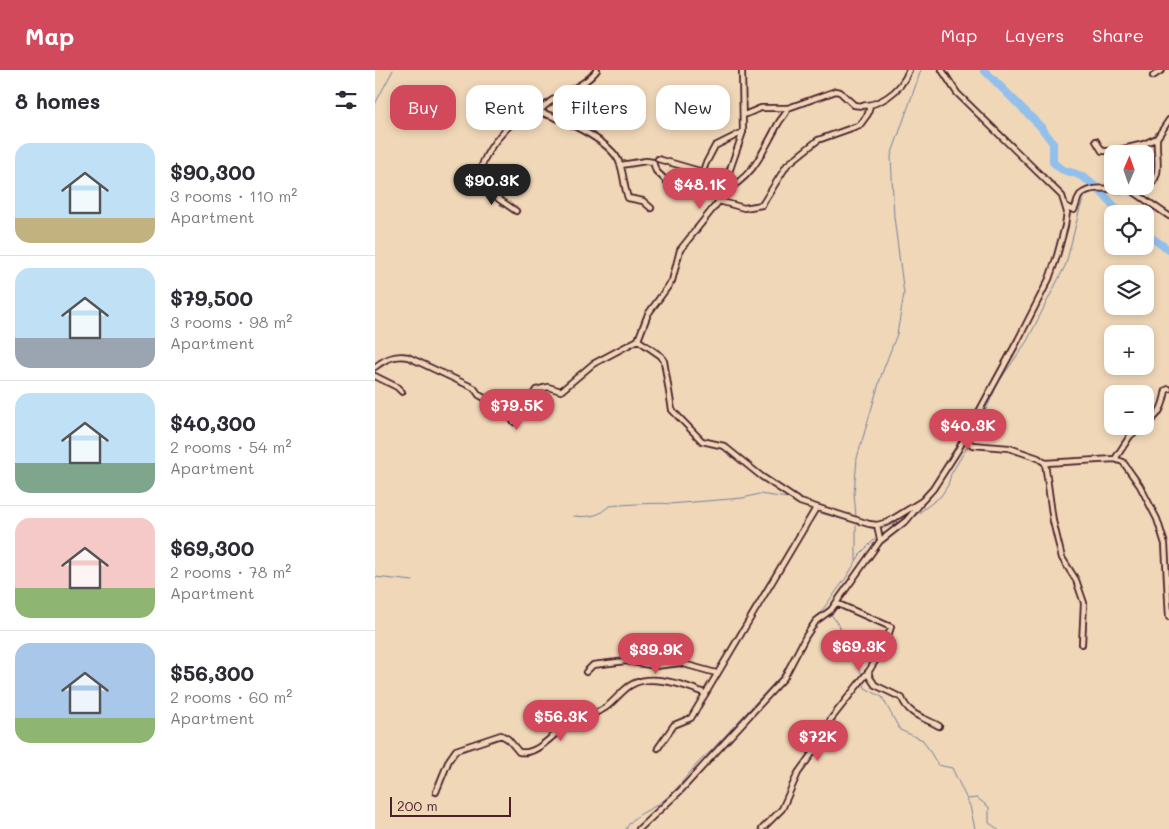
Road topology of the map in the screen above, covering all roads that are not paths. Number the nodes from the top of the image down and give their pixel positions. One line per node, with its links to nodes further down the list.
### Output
1 (597, 70): 8 (street)
2 (742, 70): 11 (street)
3 (909, 70): 7 (street)
4 (942, 70): 27 (street)
5 (1162, 70): 6 (street)
6 (1153, 76)
7 (870, 105): 9 (street); 26 (street)
8 (543, 107)
9 (788, 108): 11 (street); 24 (street)
10 (543, 114): 20 (street)
11 (743, 115): 14 (street)
12 (1169, 120): 15 (street)
13 (507, 130): 29 (street)
14 (743, 132): 21 (street); 24 (street)
15 (1157, 138): 16 (street); 22 (street)
16 (1096, 141)
17 (666, 156): 18 (street)
18 (658, 160): 19 (street); 21 (street)
19 (653, 162): 20 (street); 21 (street)
20 (621, 165): 28 (street)
21 (703, 172)
22 (1154, 177)
23 (1104, 187): 27 (street)
24 (722, 192): 26 (street)
25 (1138, 195): 30 (street)
26 (719, 201): 31 (street)
27 (1067, 207): 38 (street)
28 (651, 208)
29 (516, 211)
30 (1169, 216)
31 (638, 340): 32 (street); 42 (street)
32 (375, 368)
33 (375, 376): 35 (street)
34 (1169, 389): 36 (street)
35 (402, 392)
36 (1154, 418)
37 (1131, 435): 39 (street)
38 (964, 437): 40 (street); 41 (street)
39 (1115, 459): 40 (street); 46 (street)
40 (1045, 463): 47 (street)
41 (922, 501): 43 (street); 44 (street)
42 (816, 508): 43 (street); 50 (street)
43 (877, 525): 44 (street)
44 (880, 541): 45 (street)
45 (836, 602): 48 (street); 55 (street)
46 (1169, 618)
47 (1082, 644)
48 (869, 671): 52 (street); 56 (street)
49 (586, 672): 50 (street)
50 (716, 673): 51 (street)
51 (704, 693): 53 (street); 54 (street)
52 (939, 726)
53 (658, 748)
54 (436, 792)
55 (639, 829)
56 (762, 829)

